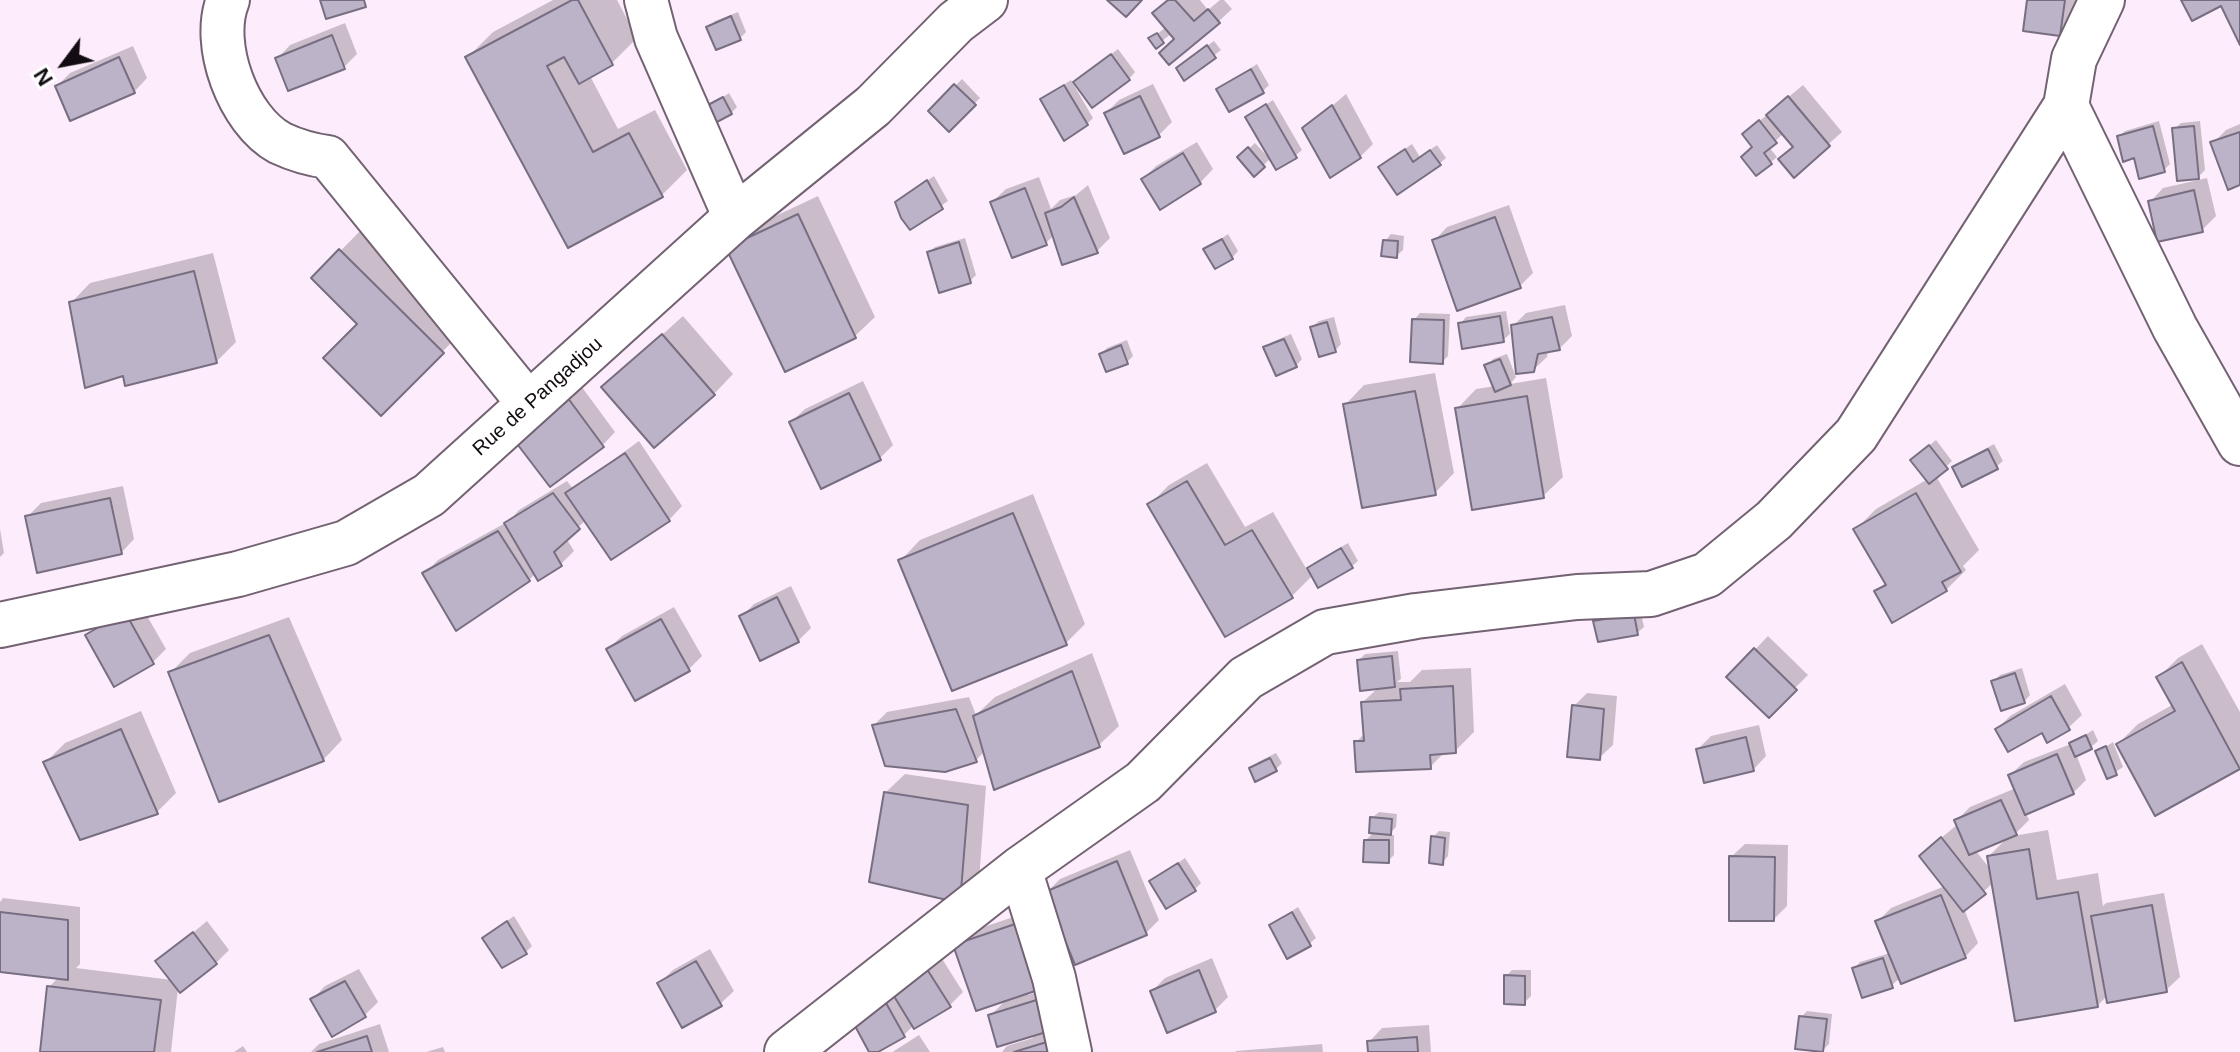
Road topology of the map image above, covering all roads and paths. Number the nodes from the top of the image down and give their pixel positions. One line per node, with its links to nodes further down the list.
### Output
1 (228, 0): 7 (street)
2 (646, 0): 6 (street)
3 (985, 0): 6 (street, Rue de Pangadjou)
4 (2102, 0): 5 (street)
5 (2066, 106): 8 (street); 10 (street)
6 (735, 218): 7 (street, Rue de Pangadjou)
7 (529, 404): 9 (street, Rue de Pangadjou)
8 (2240, 443)
9 (0, 625)
10 (1020, 869): 11 (street); 12 (street)
11 (787, 1052)
12 (1070, 1052)

